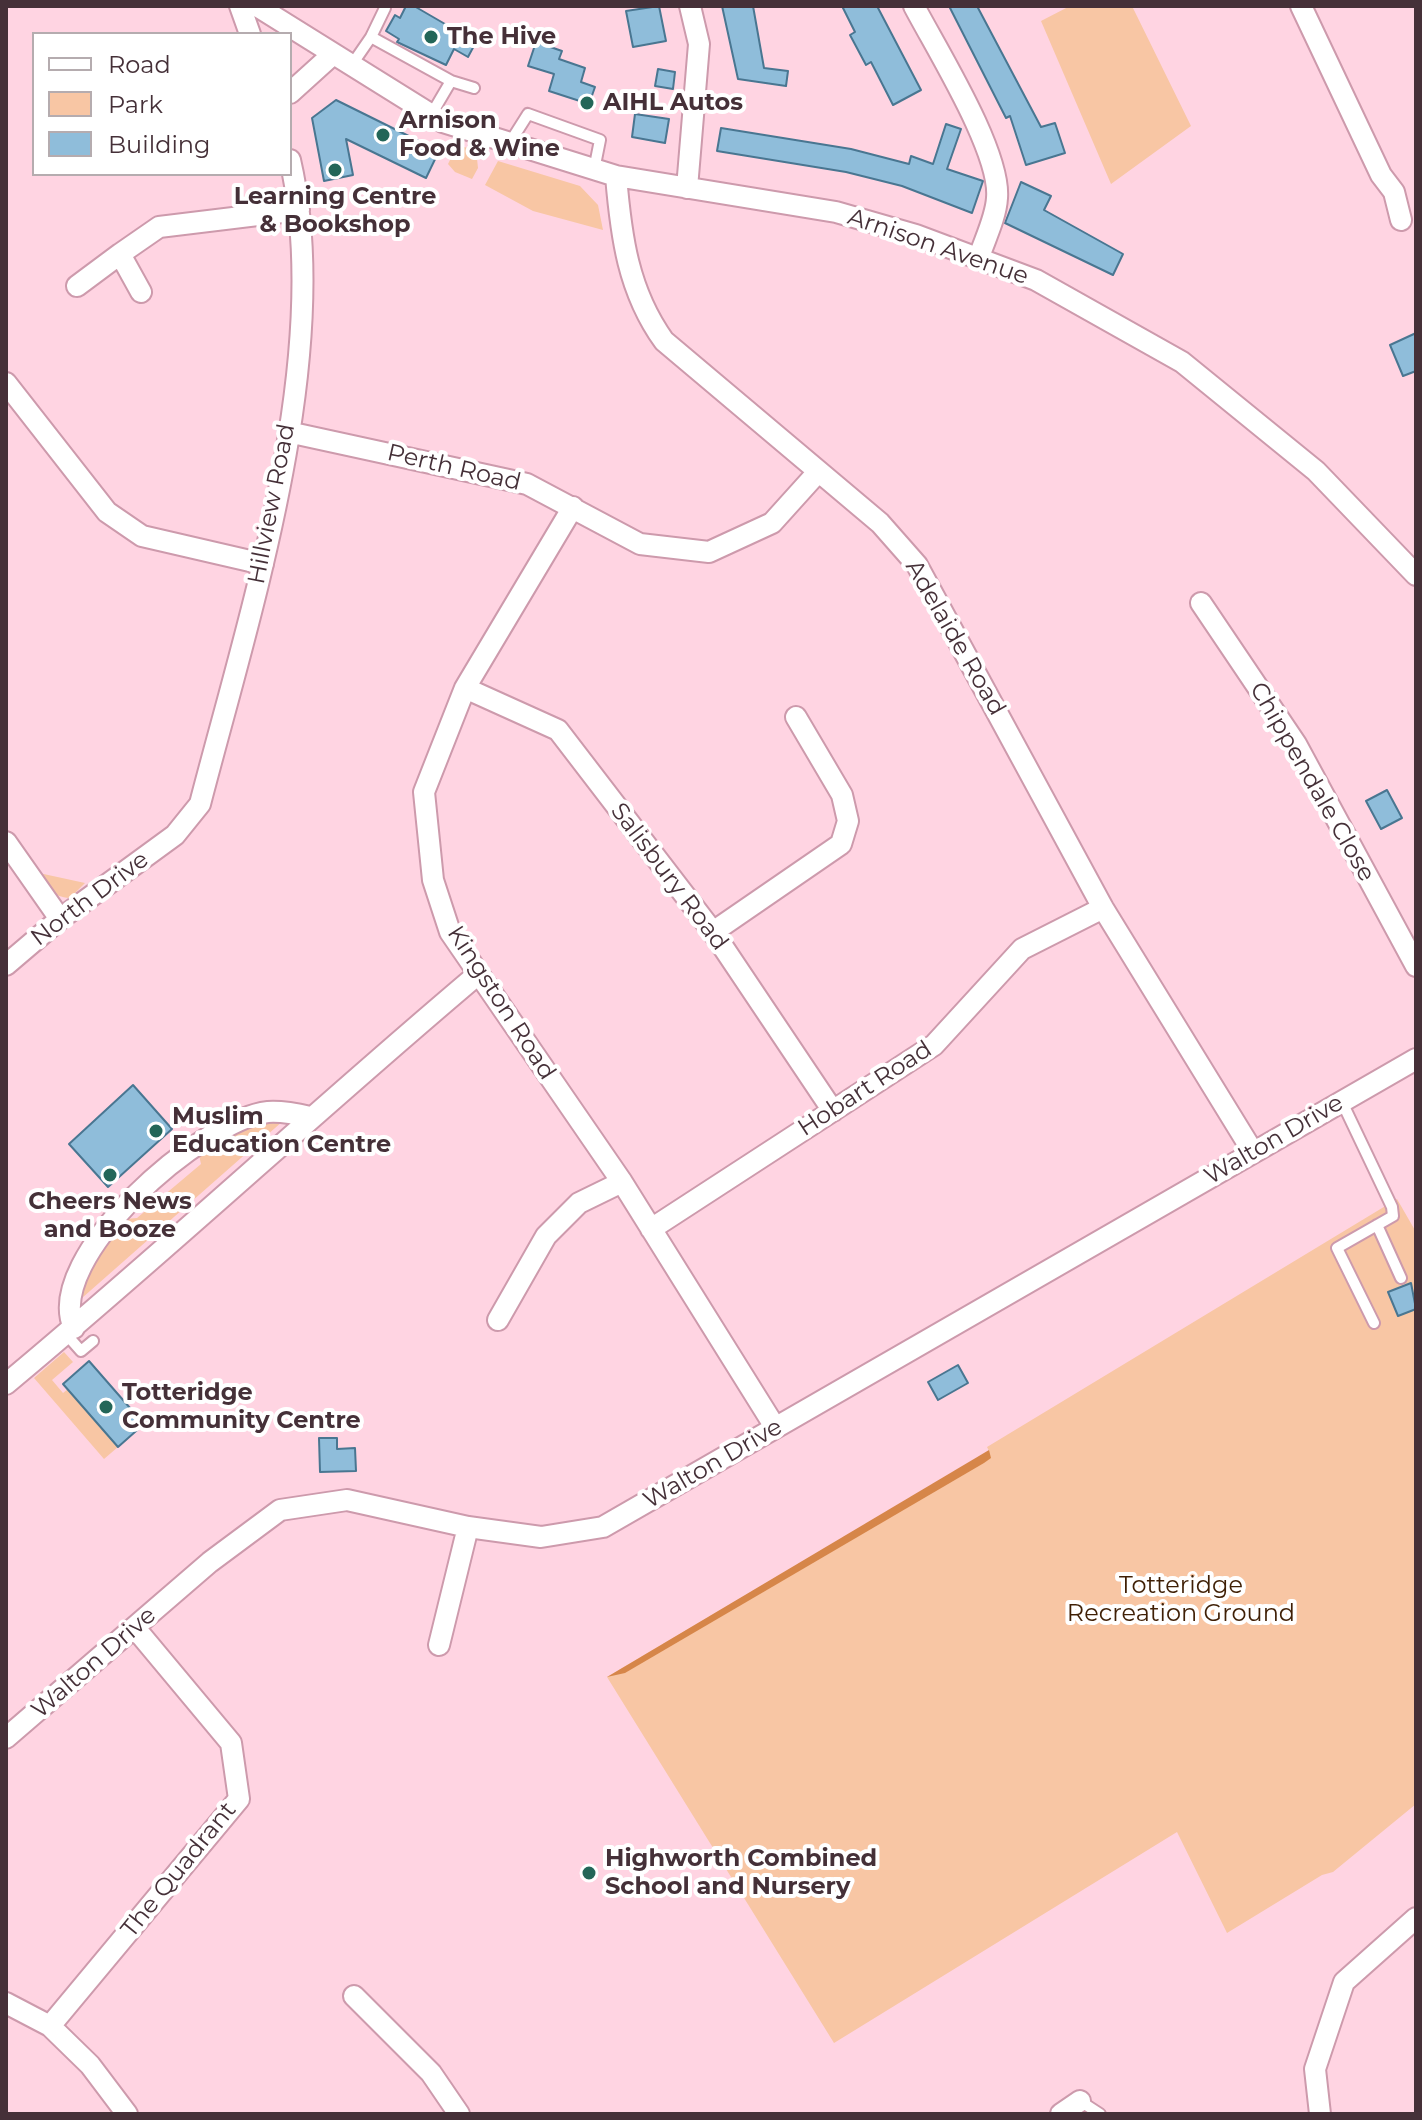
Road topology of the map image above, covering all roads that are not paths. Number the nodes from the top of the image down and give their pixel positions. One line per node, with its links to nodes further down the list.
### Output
1 (240, 6): 7 (street)
2 (257, 6): 9 (street, Arnison Avenue)
3 (690, 6): 19 (street)
4 (914, 6): 23 (street)
5 (1301, 6): 21 (street)
6 (385, 8): 8 (lane)
7 (249, 32)
8 (371, 37): 10 (lane); 11 (lane)
9 (332, 55): 10 (street, Arnison Avenue); 13 (street)
10 (351, 66): 14 (street, Arnison Avenue)
11 (451, 81): 12 (lane); 14 (lane)
12 (474, 88)
13 (292, 91)
14 (431, 115): 15 (street, Arnison Avenue)
15 (509, 144): 16 (street, Arnison Avenue); 16 (lane)
16 (594, 170): 18 (street, Arnison Avenue)
17 (292, 171): 20 (street, Hillview Road)
18 (616, 176): 19 (street, Arnison Avenue); 28 (street, Adelaide Road)
19 (687, 188): 23 (street, Arnison Avenue)
20 (299, 210): 22 (street); 27 (street, Hillview Road)
21 (1401, 220)
22 (120, 254): 24 (street); 25 (street)
23 (979, 257): 31 (street, Arnison Avenue)
24 (77, 286)
25 (141, 292)
26 (6, 383): 30 (street)
27 (288, 432): 29 (street, Perth Road); 30 (street, Hillview Road)
28 (818, 472): 29 (street, Perth Road); 37 (street, Adelaide Road)
29 (573, 507): 33 (street, Kingston Road)
30 (263, 564): 35 (street, Hillview Road)
31 (1416, 575)
32 (1201, 603): 41 (street, Chippendale Close)
33 (465, 688): 39 (street, Salisbury Road); 42 (street, Kingston Road)
34 (796, 717): 39 (street)
35 (175, 835): 38 (street, North Drive)
36 (6, 842): 38 (street)
37 (1103, 908): 45 (street, Hobart Road); 47 (street, Adelaide Road)
38 (60, 919): 40 (street, North Drive)
39 (713, 932): 45 (street, Salisbury Road)
40 (6, 965)
41 (1416, 966)
42 (477, 975): 46 (street); 48 (street, Kingston Road)
43 (1416, 1059): 44 (street, Walton Drive)
44 (1342, 1102): 47 (street, Walton Drive); 49 (lane)
45 (833, 1111): 50 (street, Hobart Road)
46 (310, 1117): 54 (street); 54 (street)
47 (1253, 1152): 57 (street, Walton Drive)
48 (622, 1182): 50 (street, Kingston Road); 52 (street)
49 (1377, 1225): 51 (lane); 53 (lane)
50 (651, 1229): 57 (street, Kingston Road)
51 (1401, 1278)
52 (498, 1320)
53 (1374, 1323)
54 (70, 1331): 55 (lane); 56 (street)
55 (93, 1341)
56 (6, 1384)
57 (775, 1427): 58 (street, Walton Drive)
58 (468, 1527): 59 (street, Walton Drive); 60 (street)
59 (135, 1628): 61 (street, Walton Drive); 65 (street, The Quadrant)
60 (439, 1645)
61 (6, 1738)
62 (1416, 1918): 71 (street)
63 (354, 1996): 68 (street)
64 (6, 2003): 65 (street)
65 (50, 2026): 67 (street)
66 (1080, 2101): 69 (street); 70 (lane)
67 (127, 2114)
68 (459, 2114)
69 (1061, 2114)
70 (1100, 2114)
71 (1320, 2114)

